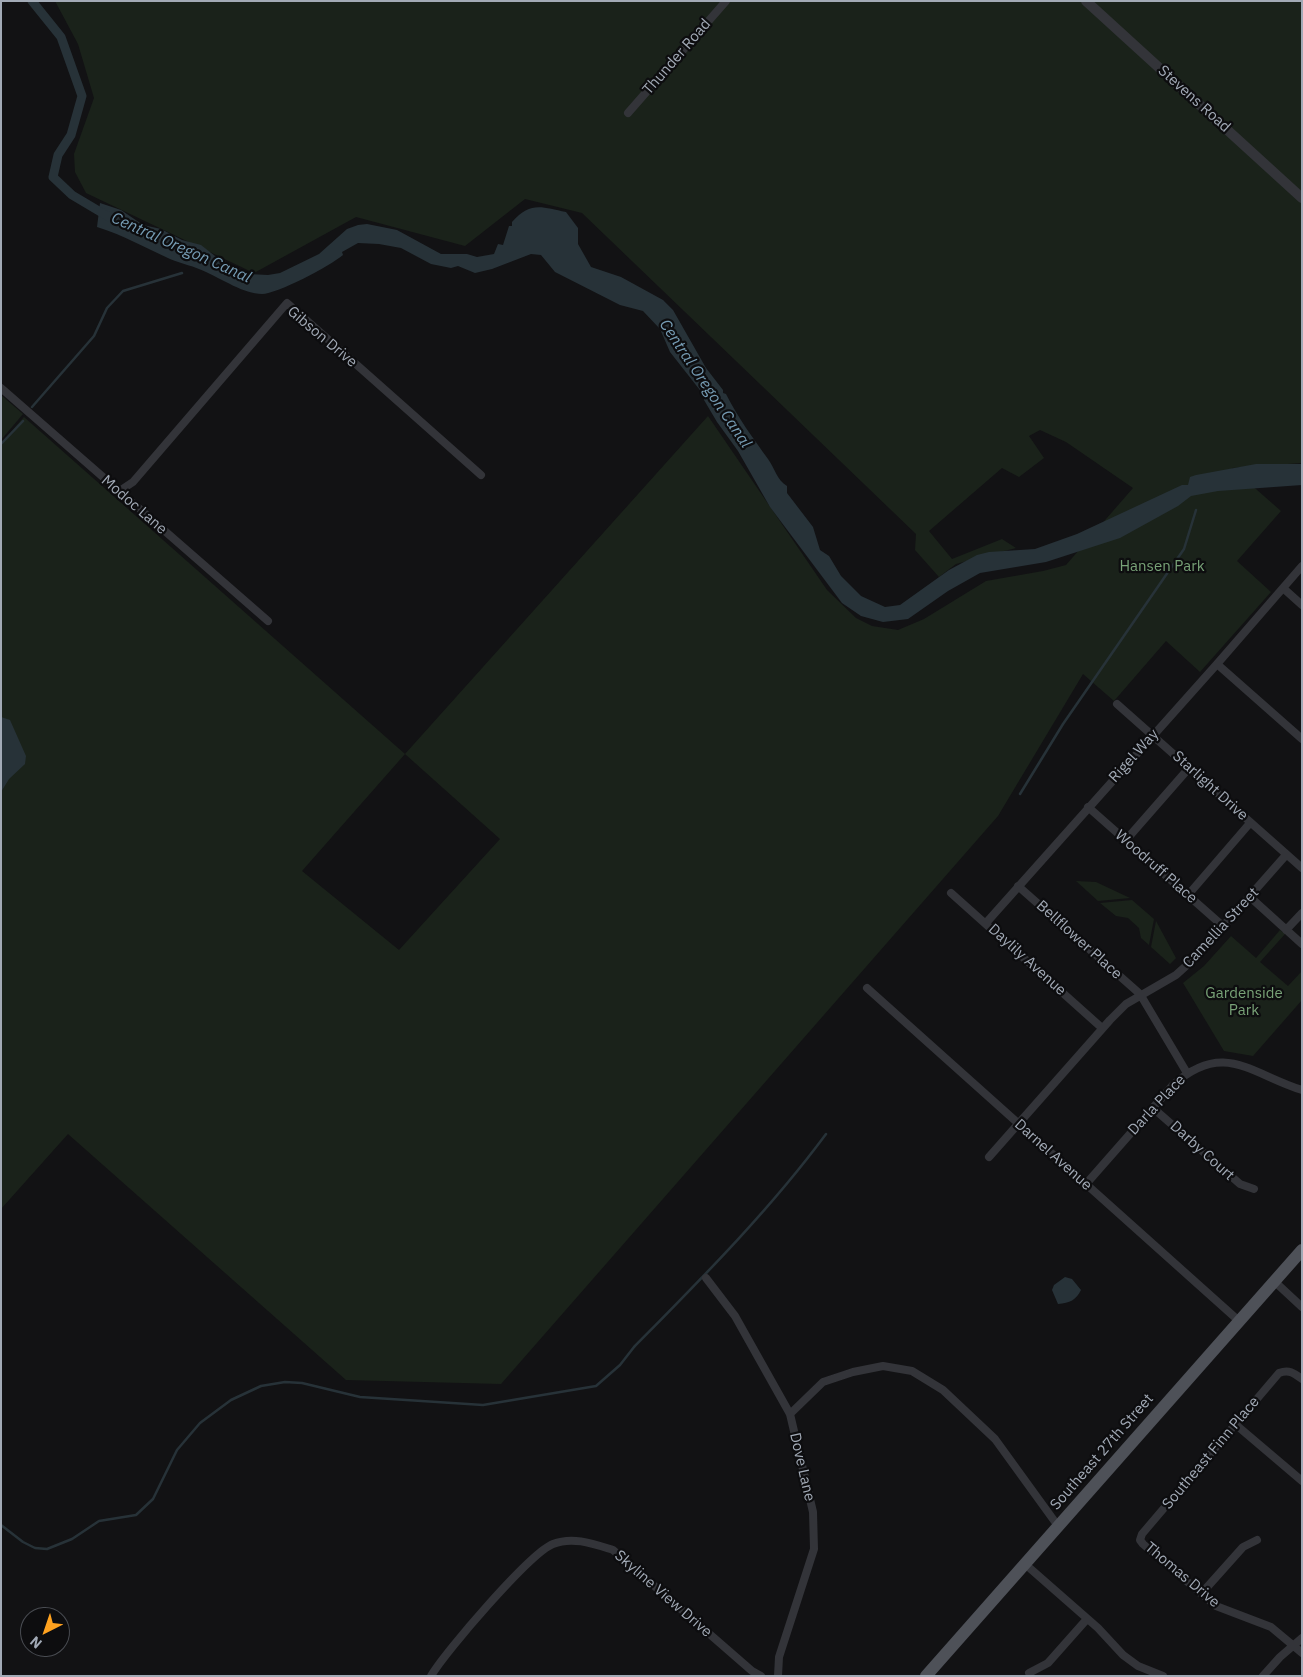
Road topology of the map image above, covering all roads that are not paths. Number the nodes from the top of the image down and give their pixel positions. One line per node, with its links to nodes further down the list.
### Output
1 (726, 1): 3 (street, Thunder Road)
2 (1086, 1): 4 (street, Stevens Road)
3 (628, 113)
4 (1302, 198)
5 (1, 388): 7 (street, Modoc Lane)
6 (481, 475): 7 (street, Gibson Drive)
7 (118, 492): 11 (street, Modoc Lane)
8 (1302, 566): 9 (street, Rigel Way)
9 (1283, 588): 10 (street); 12 (street, Rigel Way)
10 (1302, 605)
11 (268, 621)
12 (1217, 664): 14 (street, Rigel Way); 15 (street)
13 (1117, 704): 14 (street, Starlight Drive)
14 (1153, 735): 16 (street, Starlight Drive); 17 (street, Rigel Way)
15 (1302, 739)
16 (1189, 768): 18 (street, Starlight Drive); 19 (street)
17 (1088, 807): 19 (street, Woodruff Place); 22 (street, Rigel Way)
18 (1250, 823): 20 (street, Starlight Drive); 24 (street)
19 (1126, 840): 24 (street, Woodruff Place)
20 (1286, 855): 21 (street, Starlight Drive); 25 (street, Camellia Street)
21 (1302, 868)
22 (1018, 886): 27 (street, Rigel Way); 32 (street, Bellflower Place)
23 (952, 893): 27 (street, Daylily Avenue)
24 (1188, 895): 28 (street, Woodruff Place)
25 (1250, 898): 28 (street, Camellia Street); 29 (street)
26 (1302, 913): 29 (street)
27 (986, 923): 33 (street, Daylily Avenue)
28 (1224, 927): 32 (street, Camellia Street)
29 (1286, 930): 30 (street)
30 (1302, 944)
31 (867, 988): 37 (street, Darnel Avenue)
32 (1140, 994): 33 (street, Camellia Street); 34 (street, Bellflower Place)
33 (1102, 1028): 37 (street, Camellia Street)
34 (1187, 1073): 35 (street, Darla Place); 36 (street, Darla Place)
35 (1302, 1090)
36 (1153, 1108): 39 (street, Darla Place); 40 (street, Darby Court)
37 (1018, 1123): 38 (street, Camellia Street); 39 (street, Darnel Avenue)
38 (989, 1157)
39 (1086, 1184): 45 (street, Darnel Avenue)
40 (1254, 1189)
41 (1302, 1250): 43 (main road, Southeast 27th Street)
42 (706, 1278): 47 (street, Dove Lane)
43 (1274, 1281): 44 (street); 45 (main road, Southeast 27th Street)
44 (1302, 1307)
45 (1239, 1321): 50 (main road, Southeast 27th Street)
46 (1302, 1379): 48 (street, Southeast Finn Place)
47 (790, 1414): 50 (street); 62 (street, Dove Lane)
48 (1235, 1424): 49 (street); 51 (street, Southeast Finn Place)
49 (1302, 1481)
50 (1058, 1526): 53 (main road, Southeast 27th Street)
51 (1140, 1540): 54 (street, Thomas Drive)
52 (1257, 1540): 54 (street)
53 (1025, 1564): 55 (street); 63 (main road, Southeast 27th Street)
54 (1201, 1594): 57 (street, Thomas Drive)
55 (1087, 1619): 59 (street); 64 (street)
56 (1302, 1638): 57 (street)
57 (1294, 1646): 58 (street, Thomas Drive); 65 (street)
58 (1302, 1652)
59 (1029, 1672)
60 (431, 1676): 61 (street, Skyline View Drive)
61 (761, 1676)
62 (778, 1676)
63 (926, 1676)
64 (1163, 1676)
65 (1263, 1676)

